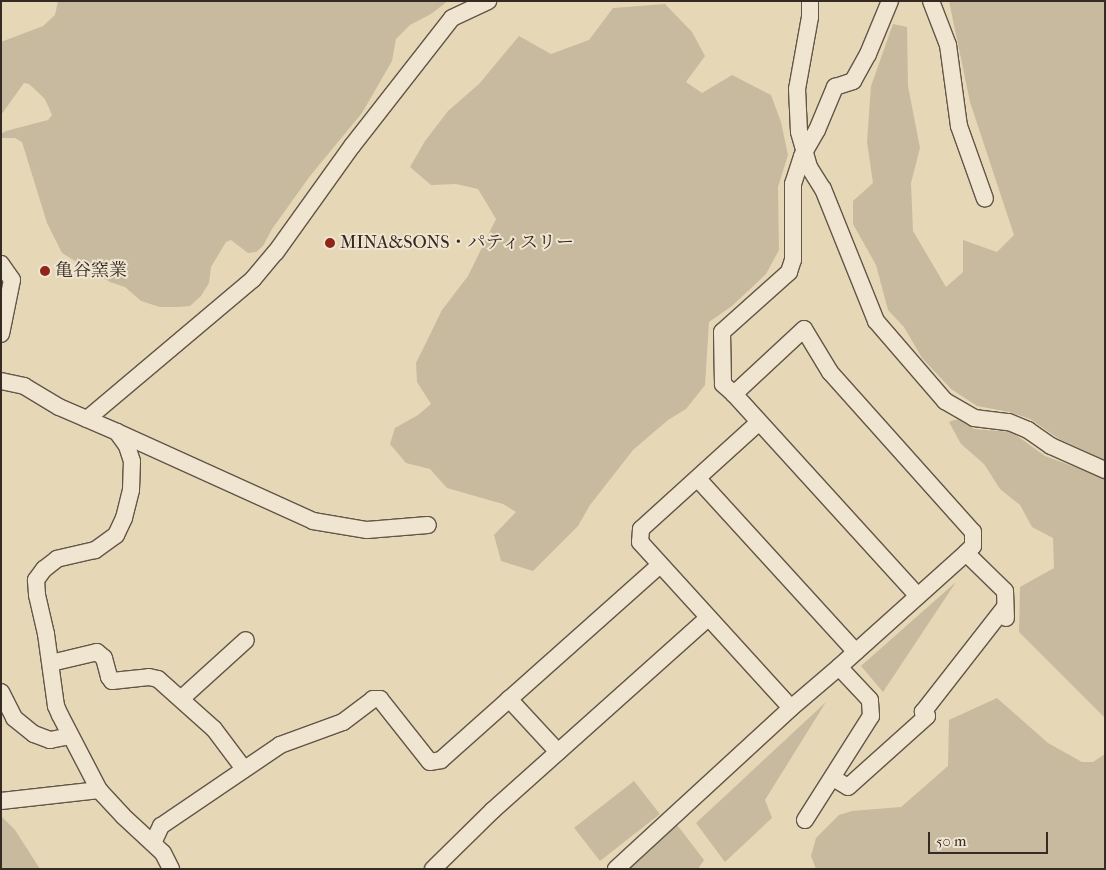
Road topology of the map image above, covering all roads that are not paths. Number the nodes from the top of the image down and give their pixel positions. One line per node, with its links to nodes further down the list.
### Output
1 (488, 1): 11 (street)
2 (810, 1): 5 (street)
3 (890, 1): 5 (street)
4 (931, 1): 6 (street)
5 (804, 152): 10 (street); 14 (street)
6 (986, 199)
7 (1, 264): 8 (street)
8 (1, 334)
9 (1, 381): 11 (street)
10 (734, 394): 12 (street); 17 (street)
11 (87, 419): 13 (street)
12 (758, 423): 15 (street); 19 (street)
13 (117, 432): 16 (street); 23 (street)
14 (1105, 470)
15 (698, 479): 18 (street); 22 (street)
16 (428, 525)
17 (966, 553): 19 (street); 34 (street)
18 (660, 565): 20 (street); 27 (street)
19 (918, 596): 22 (street)
20 (708, 618): 28 (street); 32 (street)
21 (246, 640): 26 (street)
22 (856, 652): 24 (street)
23 (50, 663): 26 (street); 30 (street)
24 (839, 667): 28 (street); 34 (street)
25 (1, 692): 31 (street)
26 (182, 698): 33 (street)
27 (509, 699): 32 (street); 33 (street)
28 (791, 708): 41 (street)
29 (2, 720): 31 (street)
30 (71, 736): 31 (street); 35 (street)
31 (50, 740)
32 (558, 752): 40 (street)
33 (244, 768): 38 (street)
34 (833, 778): 37 (street)
35 (99, 790): 36 (street); 38 (street)
36 (1, 801)
37 (805, 820)
38 (153, 843): 39 (street)
39 (171, 869)
40 (433, 869)
41 (616, 869)

